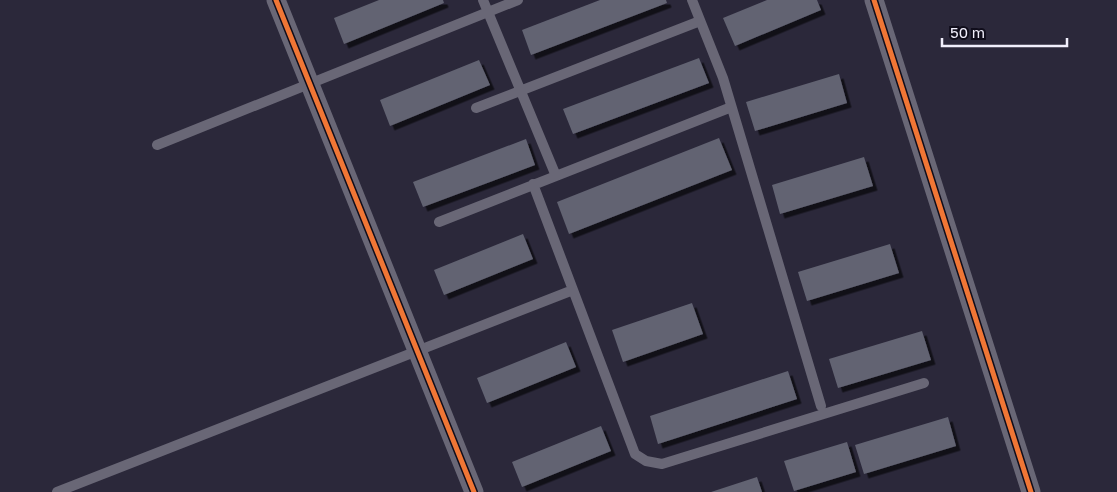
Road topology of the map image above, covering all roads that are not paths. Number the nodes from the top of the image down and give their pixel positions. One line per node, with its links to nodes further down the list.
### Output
1 (276, 0): 17 (street)
2 (483, 0): 10 (lane)
3 (518, 0): 9 (lane)
4 (692, 0): 6 (lane)
5 (874, 0): 18 (street)
6 (700, 20): 7 (lane); 15 (lane)
7 (476, 108)
8 (728, 108): 10 (lane)
9 (157, 145)
10 (556, 176): 12 (lane)
11 (533, 184): 13 (lane)
12 (439, 222)
13 (573, 290): 14 (lane); 16 (lane)
14 (924, 383)
15 (821, 406)
16 (57, 492)
17 (474, 492)
18 (1032, 492)

